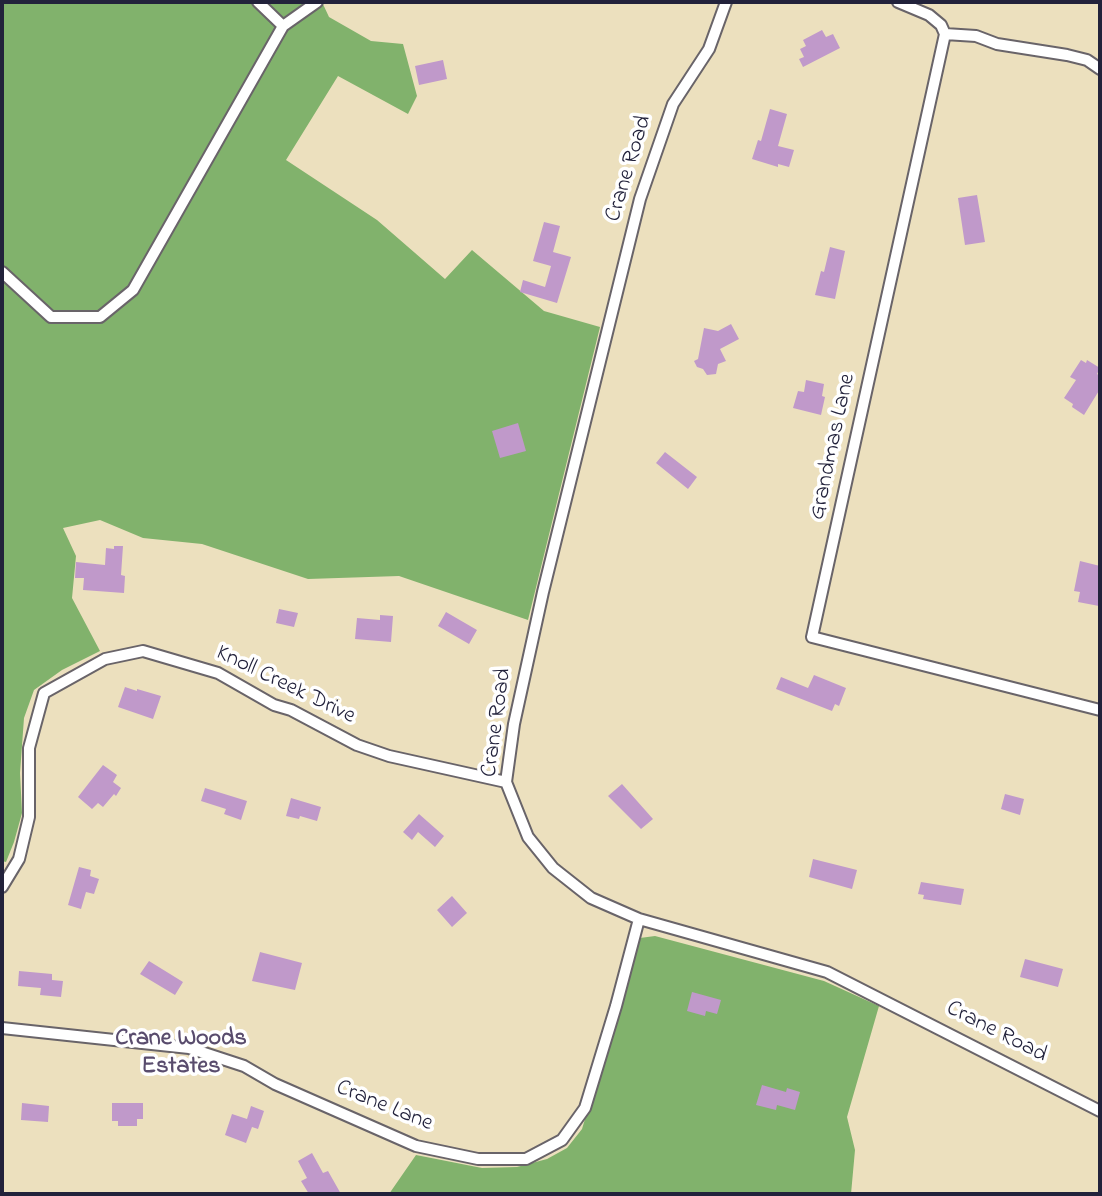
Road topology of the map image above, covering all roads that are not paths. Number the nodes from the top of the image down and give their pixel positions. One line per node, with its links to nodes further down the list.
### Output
1 (258, 2): 5 (street)
2 (317, 2): 5 (street)
3 (726, 2): 10 (street, Crane Road)
4 (898, 2): 6 (street)
5 (283, 26): 8 (street)
6 (945, 34): 7 (street); 9 (street, Grandmas Lane)
7 (1100, 69)
8 (2, 272)
9 (1100, 710)
10 (506, 782): 11 (street, Knoll Creek Drive); 12 (street, Crane Road)
11 (2, 887)
12 (639, 919): 13 (street, Crane Lane); 14 (street, Crane Road)
13 (2, 1028)
14 (1100, 1111)

